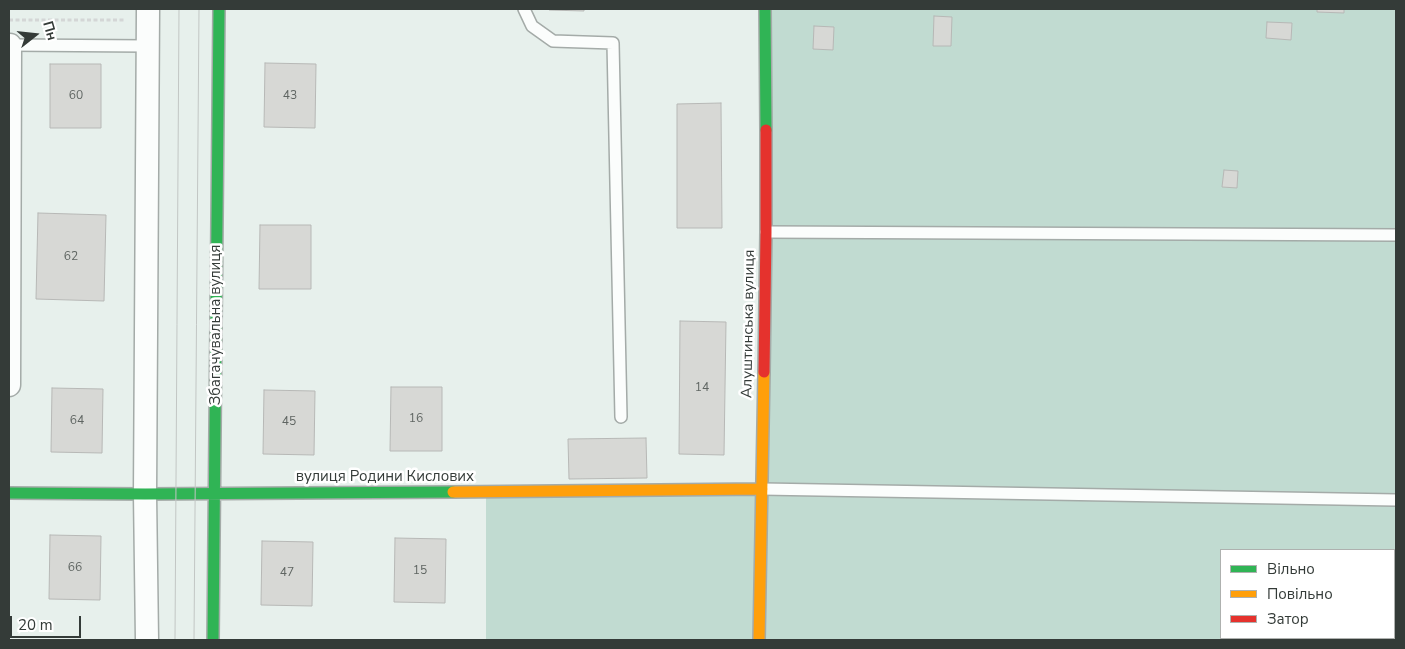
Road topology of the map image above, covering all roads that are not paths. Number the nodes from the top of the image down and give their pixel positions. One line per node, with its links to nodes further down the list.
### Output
1 (218, 9): 13 (street, Збагачувальна вулиця)
2 (524, 9): 10 (lane)
3 (765, 9): 7 (street, Алуштинська вулиця)
4 (148, 15): 6 (street)
5 (9, 45): 6 (lane); 9 (street)
6 (148, 46): 14 (street)
7 (766, 232): 8 (lane); 11 (street, Алуштинська вулиця)
8 (1396, 235)
9 (9, 386)
10 (621, 417)
11 (762, 489): 13 (street, вулиця Родини Кислових); 15 (lane); 18 (street, Алуштинська вулиця)
12 (9, 493): 14 (street, вулиця Родини Кислових)
13 (215, 493): 14 (street, вулиця Родини Кислових); 17 (street, Збагачувальна вулиця)
14 (145, 494): 16 (street)
15 (1396, 500)
16 (147, 640)
17 (214, 640)
18 (759, 640)

